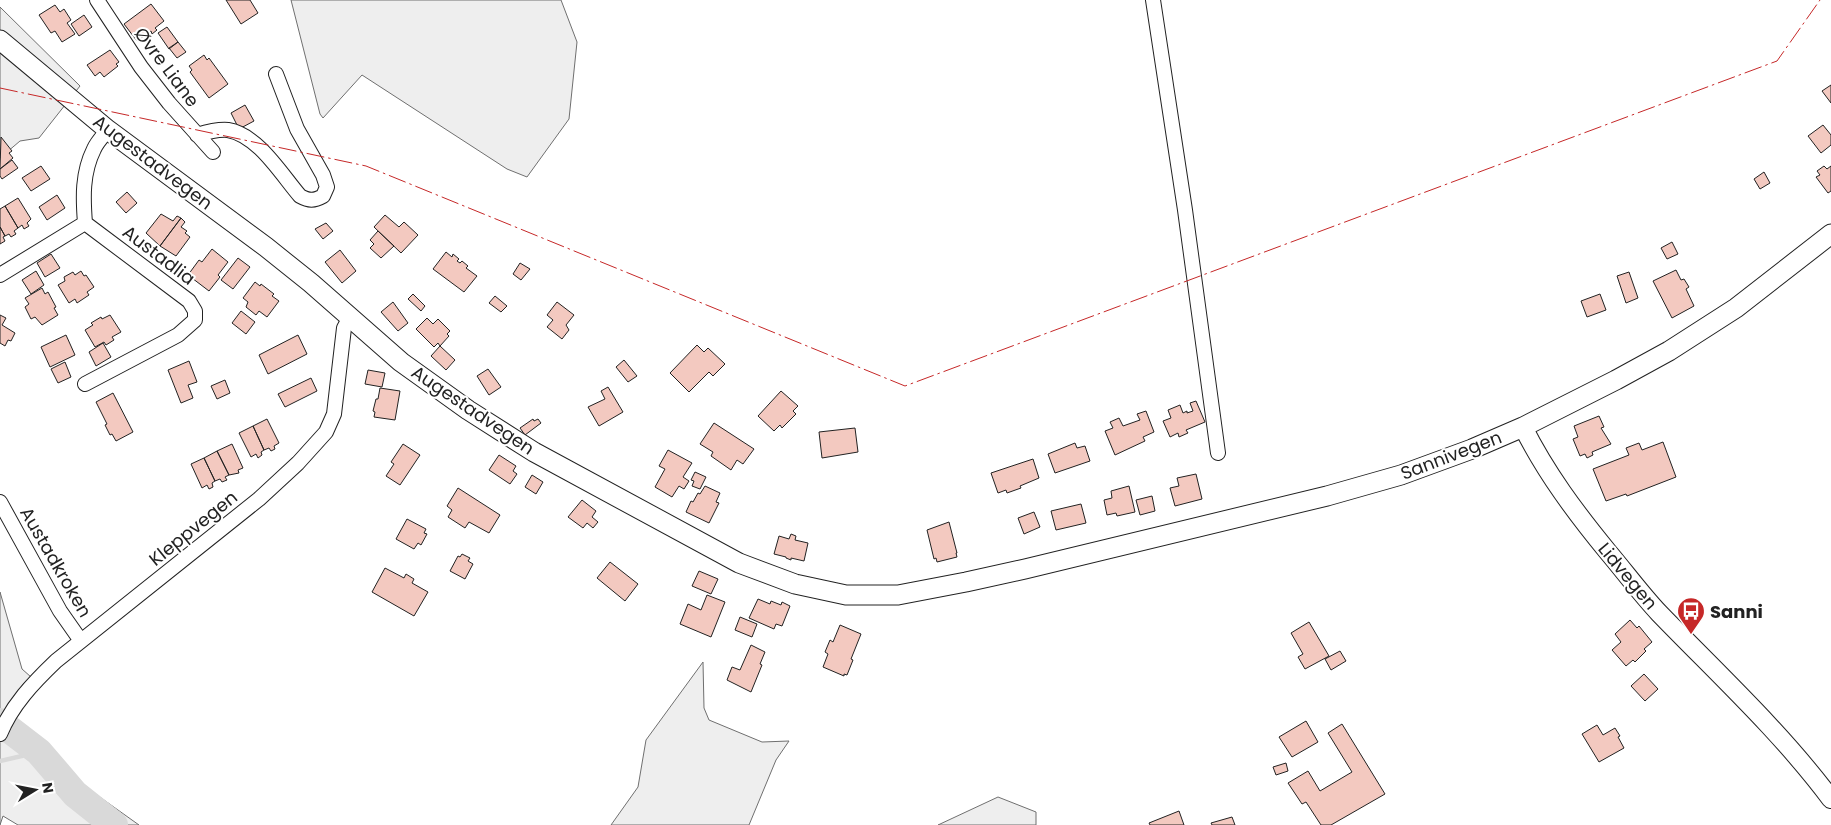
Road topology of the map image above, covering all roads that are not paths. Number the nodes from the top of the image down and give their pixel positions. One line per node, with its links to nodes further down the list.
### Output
1 (96, 0): 6 (street, Øvre Liane)
2 (1153, 0): 14 (street)
3 (0, 40): 5 (main road, Augestadvegen)
4 (276, 74): 6 (street)
5 (108, 130): 8 (street); 11 (main road, Augestadvegen)
6 (197, 135): 7 (street, Øvre Liane)
7 (213, 152)
8 (85, 223): 10 (street); 12 (street, Austadlia)
9 (1831, 234): 13 (main road, Sannivegen)
10 (0, 274)
11 (350, 317): 16 (main road, Augestadvegen); 17 (street, Kleppvegen)
12 (85, 384)
13 (1523, 427): 16 (main road, Sannivegen); 19 (street, Lidvegen)
14 (1218, 454)
15 (0, 502): 17 (street, Austadkroken)
16 (1025, 569)
17 (81, 641): 18 (street, Kleppvegen)
18 (1, 731)
19 (1831, 799)

